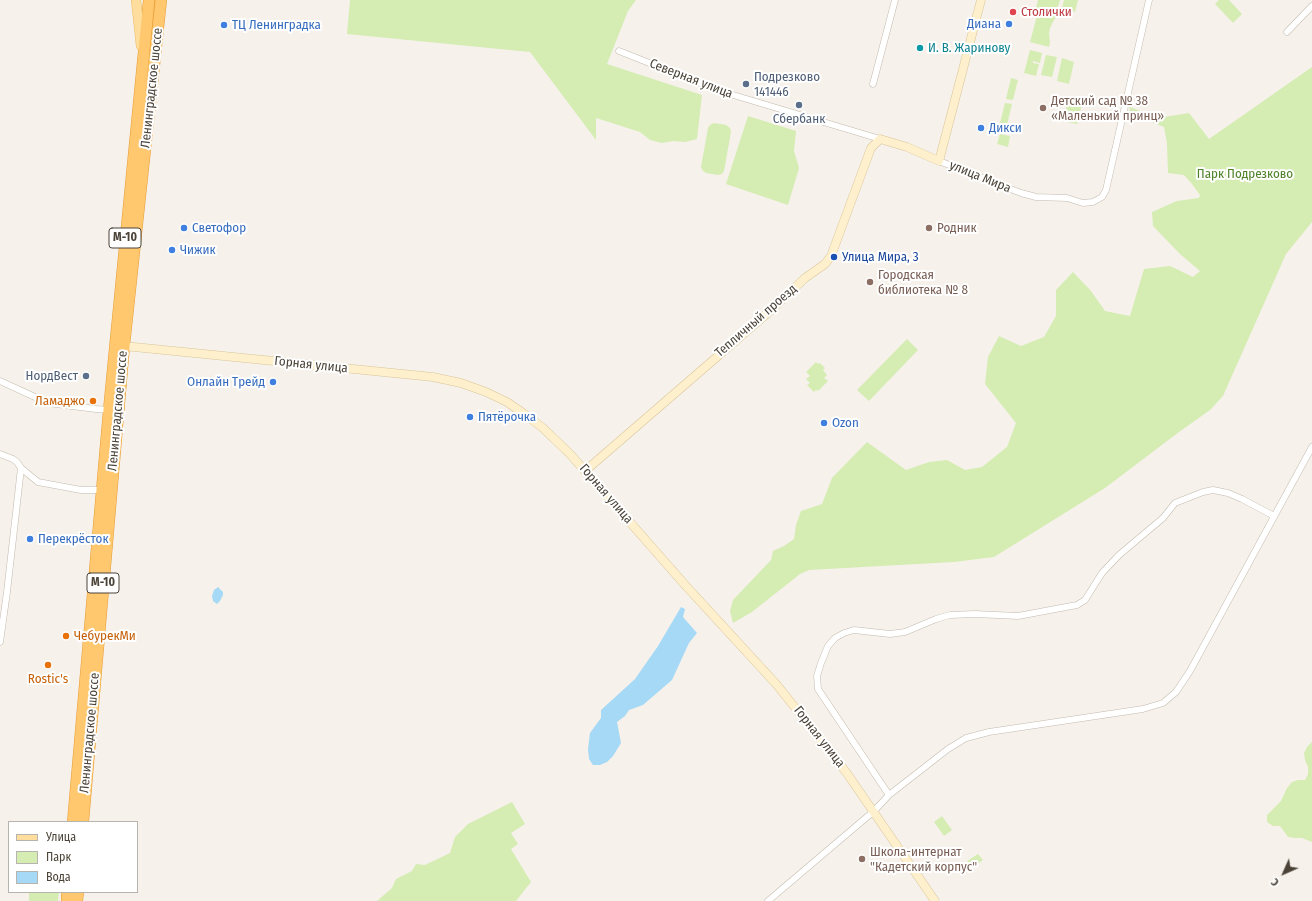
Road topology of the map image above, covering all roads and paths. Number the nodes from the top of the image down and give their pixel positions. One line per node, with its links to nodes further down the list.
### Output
1 (136, 0): 10 (main road)
2 (149, 0): 10 (highway, Ленинградское шоссе)
3 (161, 0): 14 (highway, Ленинградское шоссе / М-10)
4 (895, 0): 11 (street)
5 (981, 0): 13 (street)
6 (1149, 0): 13 (street, улица Мира)
7 (1312, 6): 8 (street)
8 (1287, 32)
9 (619, 51): 12 (street, Северная улица)
10 (143, 64): 16 (highway, Ленинградское шоссе / М-10)
11 (874, 84)
12 (880, 139): 13 (street, улица Мира); 20 (street, Тепличный проезд)
13 (939, 161)
14 (124, 346): 20 (street, Горная улица); 27 (highway, Ленинградское шоссе / М-10)
15 (0, 381): 16 (street)
16 (109, 410): 21 (highway, Ленинградское шоссе / М-10)
17 (1312, 447): 22 (street)
18 (0, 454): 19 (street)
19 (21, 468): 21 (street); 23 (street)
20 (585, 470): 25 (street, Горная улица)
21 (102, 490): 26 (highway, Ленинградское шоссе / М-10)
22 (1274, 516): 24 (street); 24 (street)
23 (0, 642)
24 (889, 795): 25 (street)
25 (874, 811): 28 (street); 29 (street, Горная улица)
26 (73, 821)
27 (83, 821)
28 (768, 901)
29 (935, 901)

